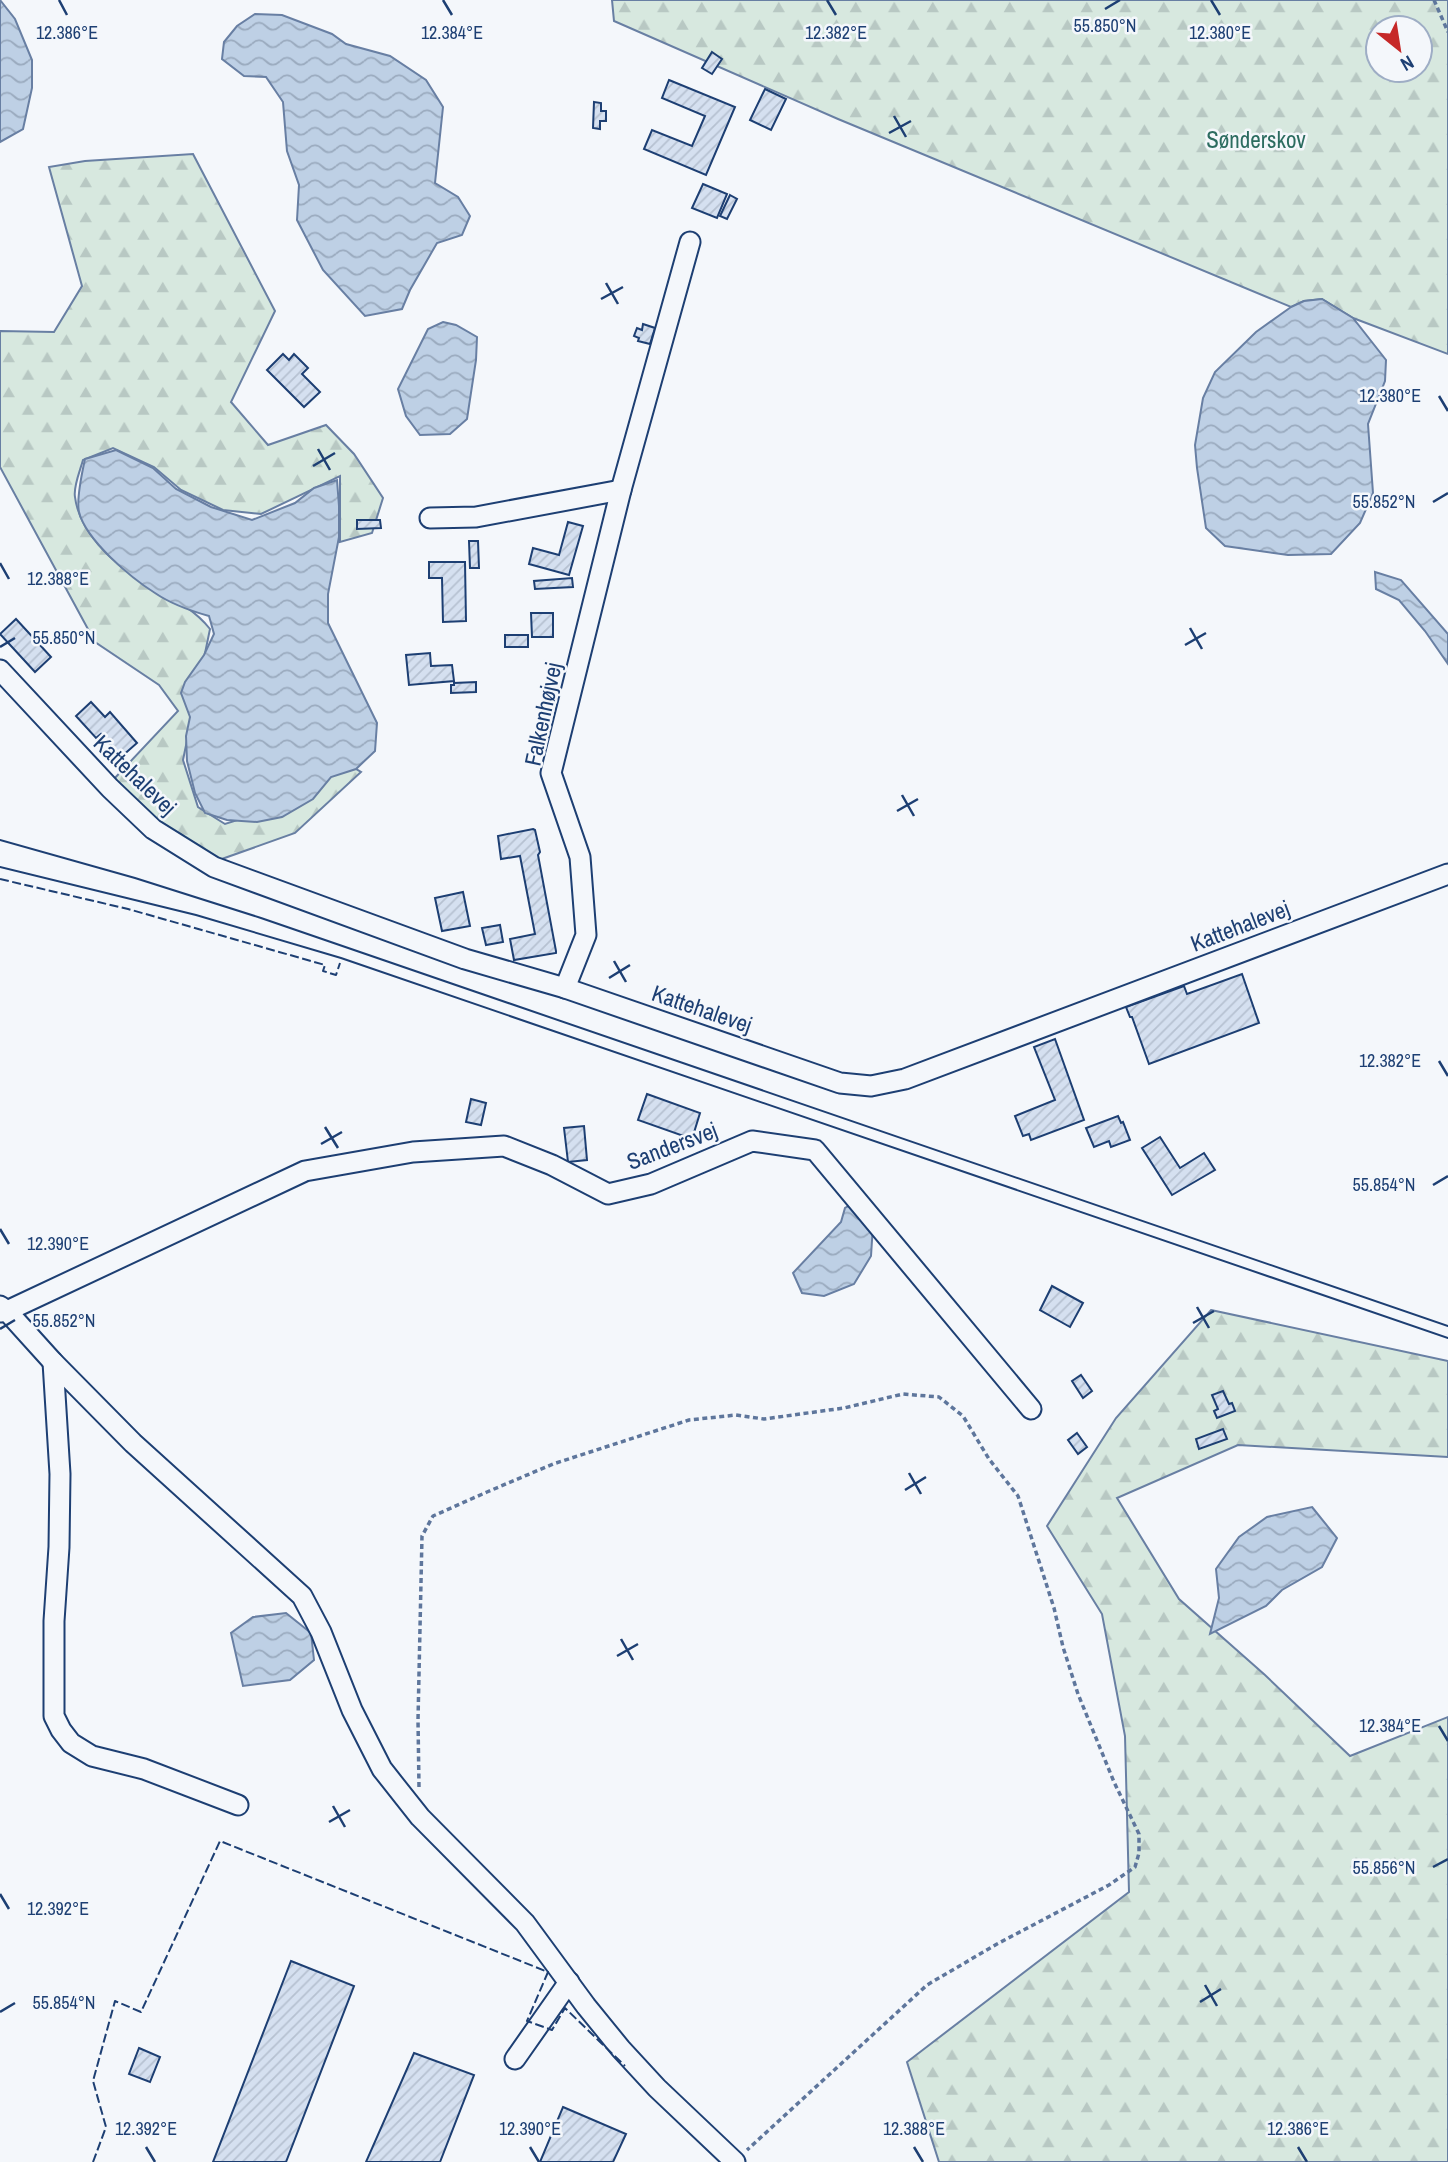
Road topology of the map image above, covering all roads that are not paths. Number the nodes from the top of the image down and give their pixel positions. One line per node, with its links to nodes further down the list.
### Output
1 (690, 242): 2 (street, Falkenhøjvej)
2 (621, 490): 3 (street); 6 (street, Falkenhøjvej)
3 (430, 518)
4 (0, 670): 6 (street, Kattehalevej)
5 (1448, 874): 6 (street, Kattehalevej)
6 (565, 988)
7 (2, 1310): 8 (street); 9 (street, Sandersvej)
8 (53, 1362): 10 (street); 11 (street)
9 (1031, 1409)
10 (238, 1805)
11 (569, 1982): 12 (street); 13 (street)
12 (515, 2059)
13 (735, 2162)

